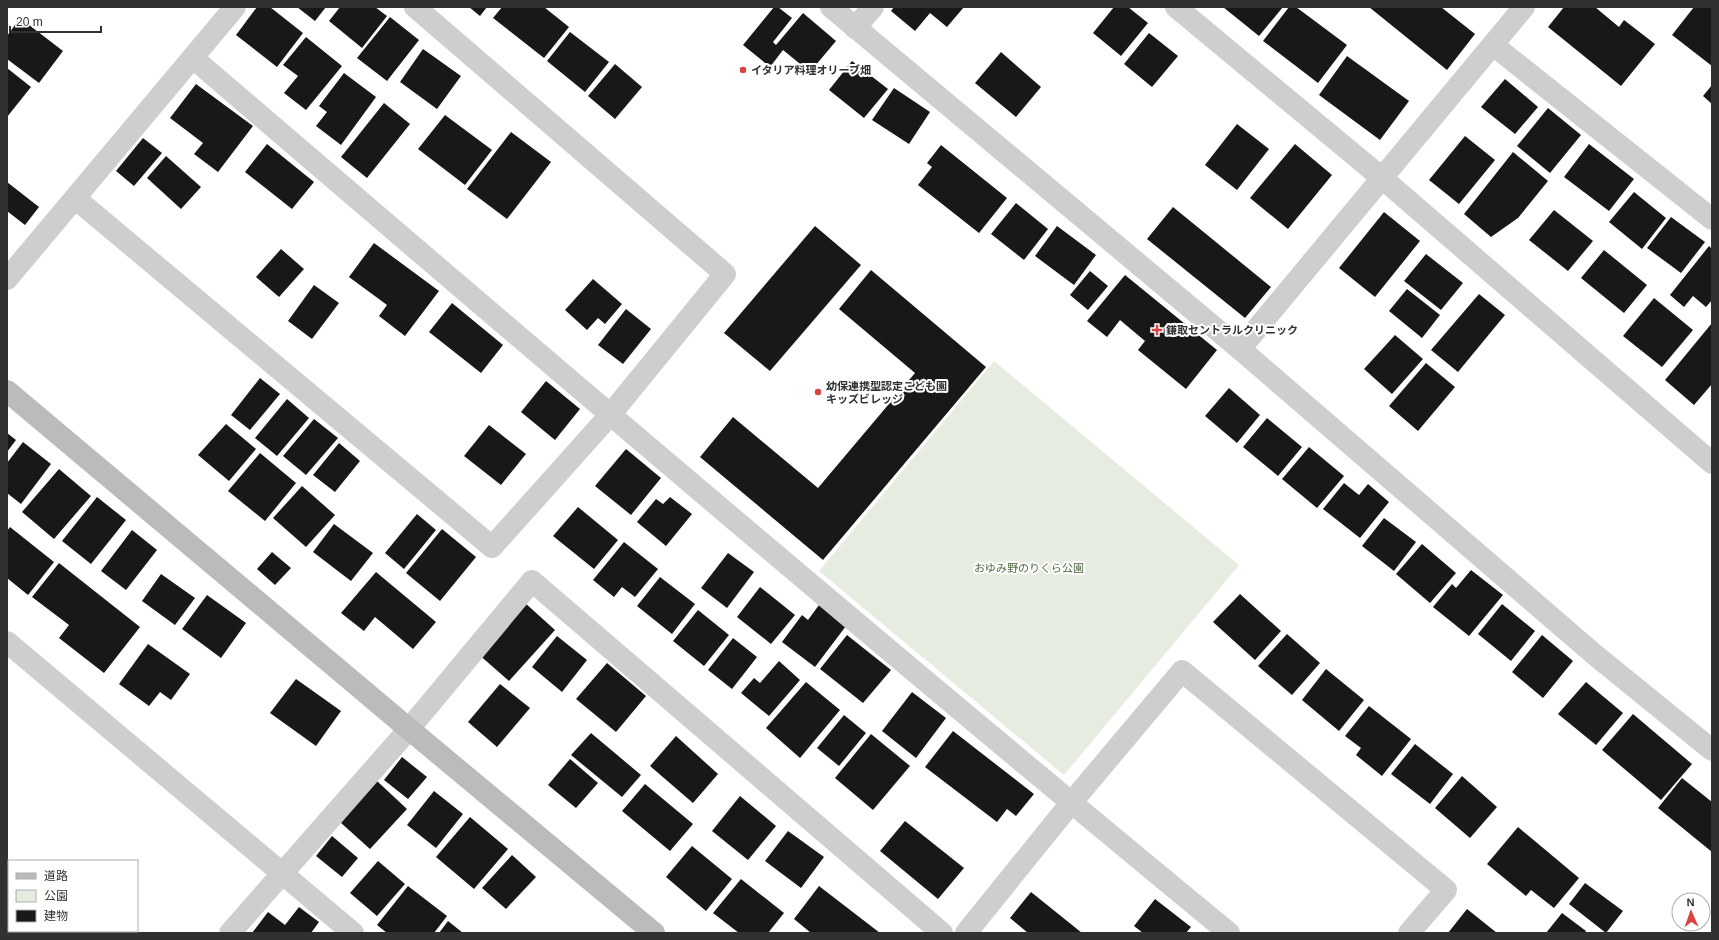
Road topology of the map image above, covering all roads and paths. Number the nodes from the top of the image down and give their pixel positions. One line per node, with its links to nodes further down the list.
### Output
1 (235, 7): 9 (street)
2 (415, 7): 16 (street)
3 (831, 7): 7 (street)
4 (873, 7): 7 (street)
5 (1176, 7): 10 (street)
6 (1524, 7): 8 (street)
7 (855, 28): 14 (street)
8 (1492, 45): 10 (street); 12 (street)
9 (193, 58): 11 (street); 16 (street)
10 (1382, 178): 14 (street); 17 (street)
11 (76, 199): 13 (street); 16 (street)
12 (1712, 219)
13 (7, 280)
14 (1240, 349): 20 (street)
15 (7, 391): 19 (street)
16 (610, 415): 21 (street)
17 (1712, 463)
18 (7, 642): 22 (street)
19 (409, 729): 22 (street); 25 (street); 26 (street)
20 (1712, 750)
21 (1071, 803): 27 (street); 28 (street); 29 (street)
22 (283, 873): 23 (street); 24 (street)
23 (230, 933)
24 (353, 933)
25 (654, 933)
26 (942, 933)
27 (966, 933)
28 (1229, 933)
29 (1409, 933)

